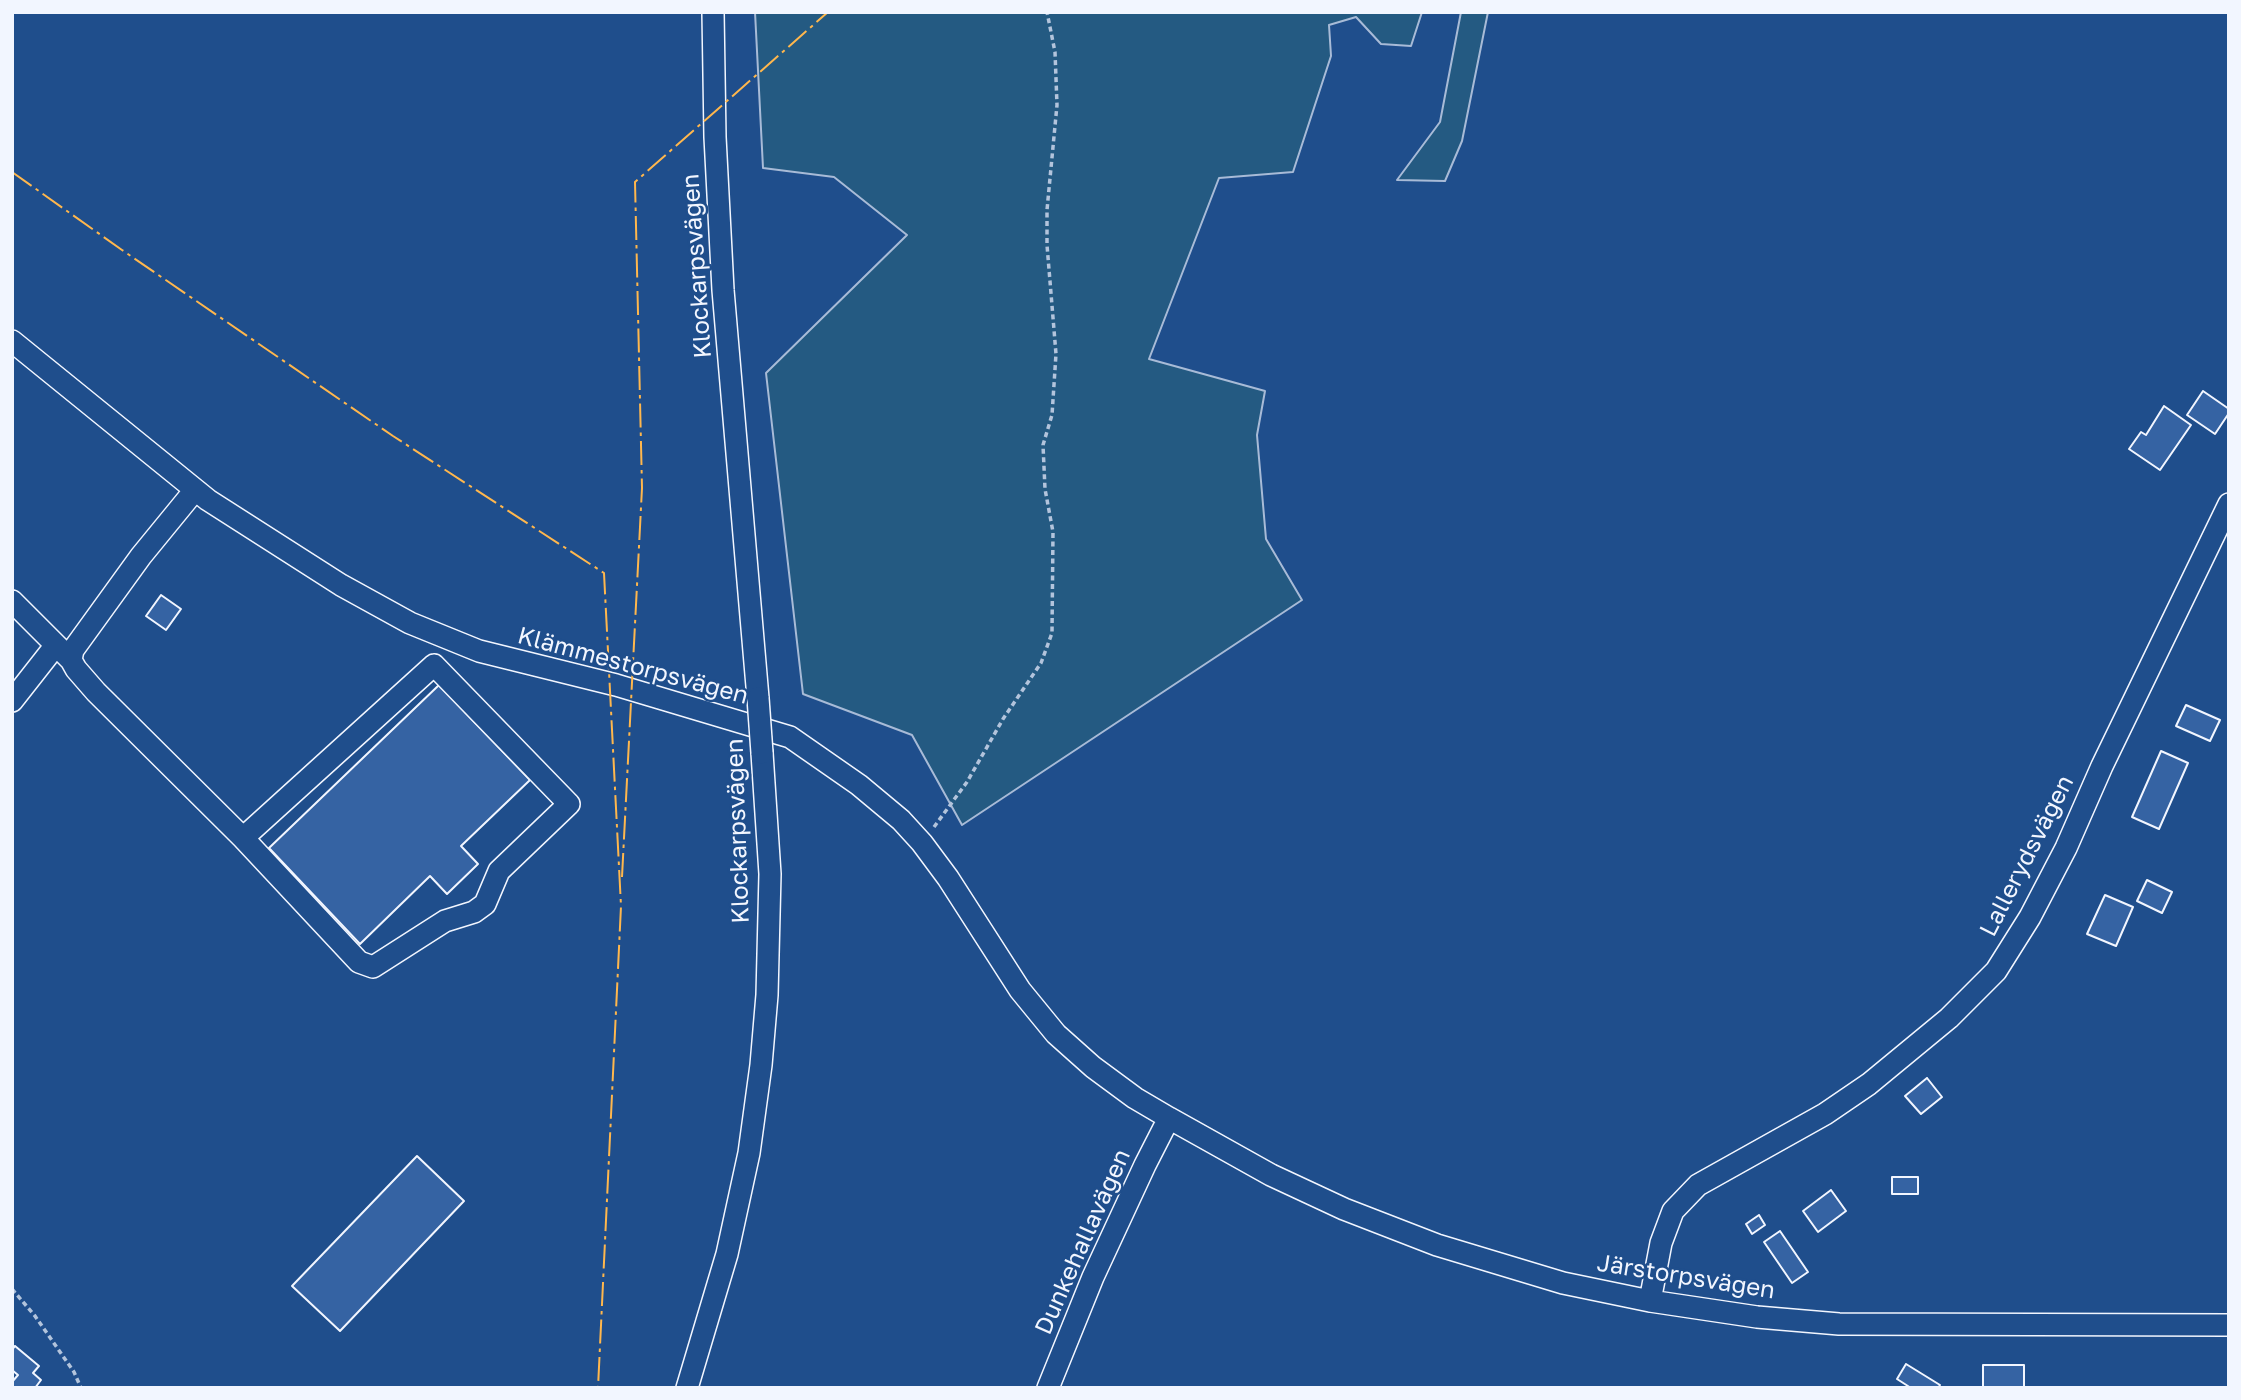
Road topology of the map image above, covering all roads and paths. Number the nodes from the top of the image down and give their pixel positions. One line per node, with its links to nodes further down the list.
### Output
1 (713, 12): 16 (street, Klockarpsvägen, bridge)
2 (1047, 12): 10 (path)
3 (12, 341): 4 (street, Klämmestorpsvägen)
4 (195, 490): 7 (street); 10 (street, Klämmestorpsvägen)
5 (2229, 504): 13 (street, Lallerydsvägen)
6 (12, 601): 7 (street)
7 (64, 652): 8 (street); 9 (street)
8 (12, 701)
9 (243, 838): 9 (street)
10 (922, 843): 11 (street, Klämmestorpsvägen)
11 (1169, 1118): 13 (street, Järstorpsvägen); 17 (street, Dunkehallavägen)
12 (12, 1289): 15 (path)
13 (1650, 1301): 14 (street, Järstorpsvägen)
14 (2229, 1325)
15 (81, 1388)
16 (687, 1388)
17 (1048, 1388)

